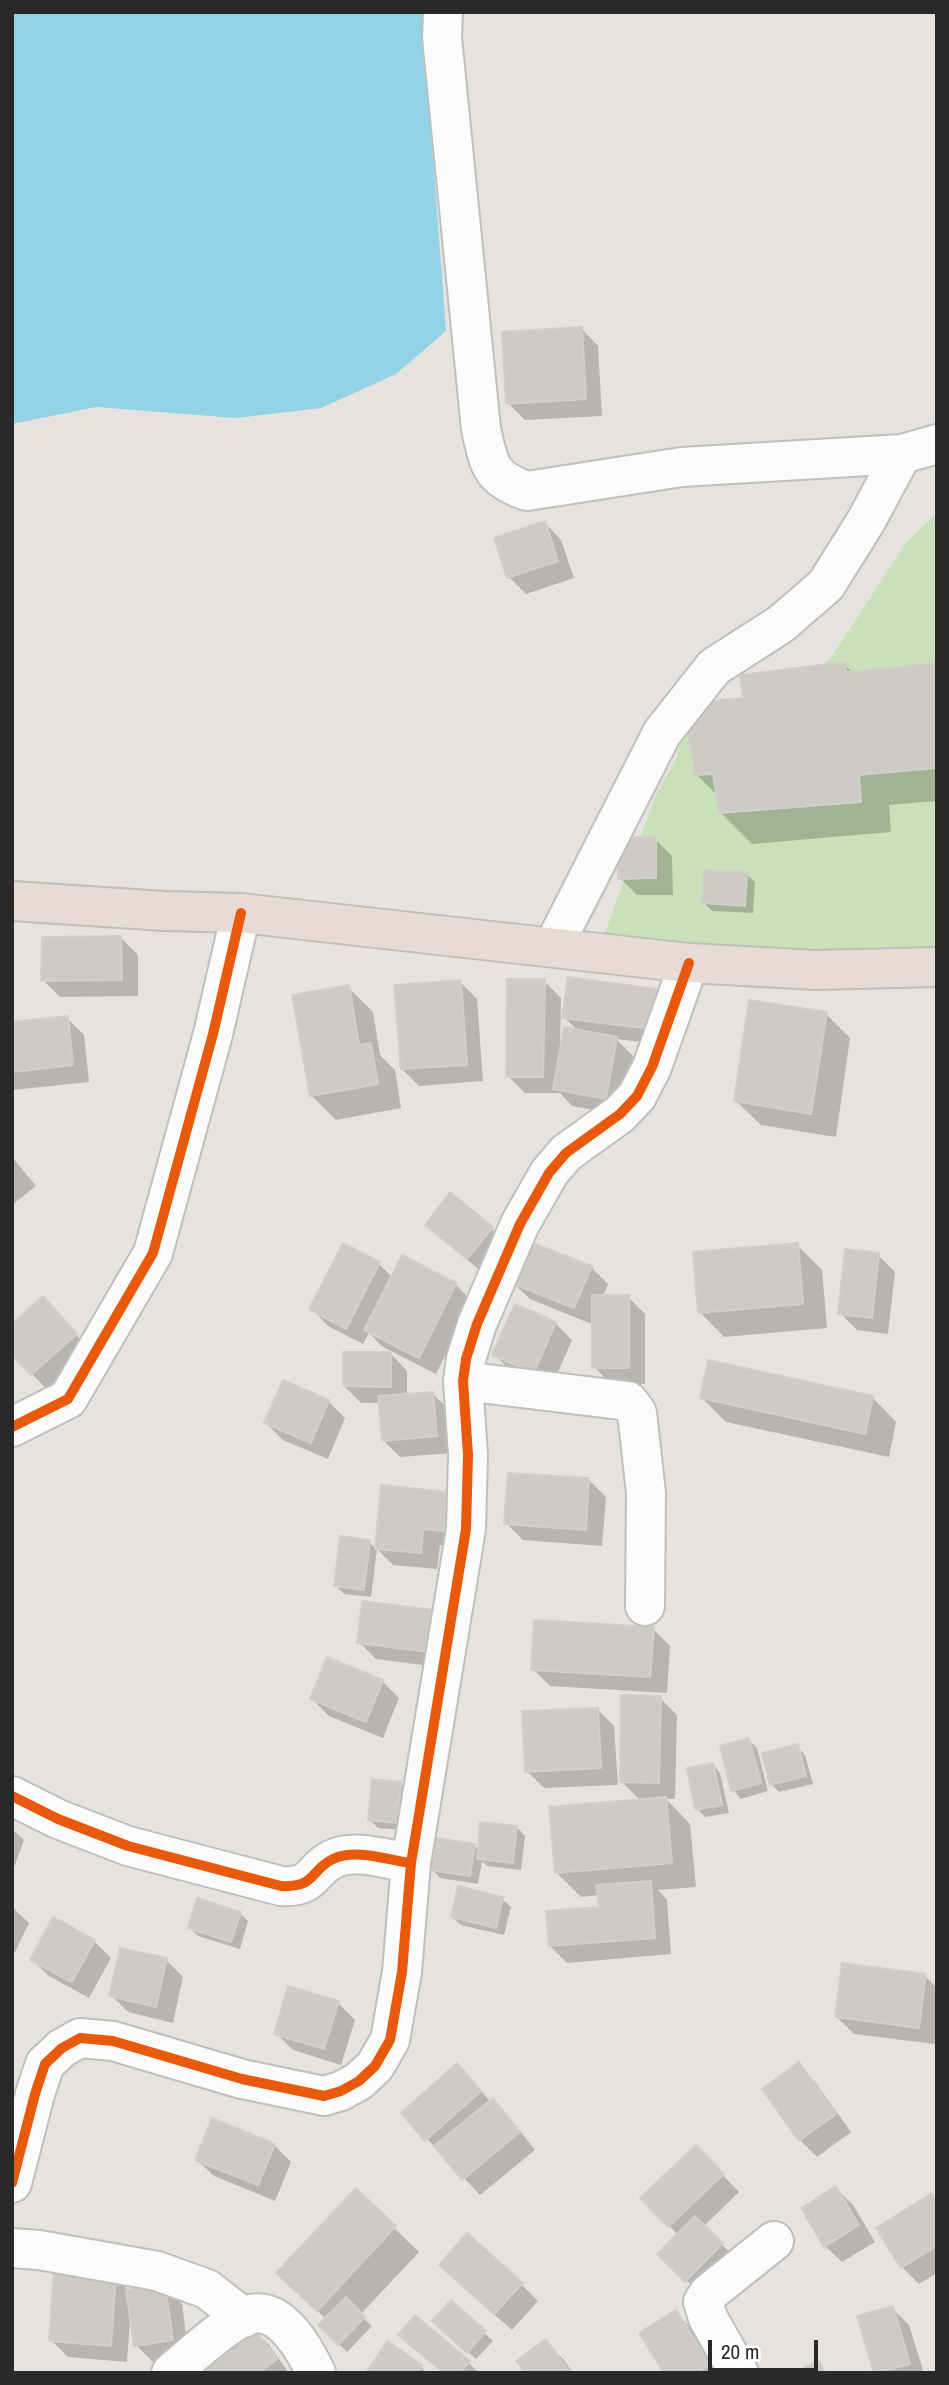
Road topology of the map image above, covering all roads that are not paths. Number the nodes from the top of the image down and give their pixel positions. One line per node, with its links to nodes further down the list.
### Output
1 (443, 12): 2 (street)
2 (919, 449): 5 (street)
3 (12, 901): 4 (highway)
4 (241, 913): 5 (highway); 9 (street)
5 (553, 947): 6 (highway)
6 (689, 963): 7 (highway); 8 (street)
7 (937, 967)
8 (463, 1381): 10 (street); 12 (street)
9 (12, 1427)
10 (645, 1606)
11 (12, 1796): 12 (street)
12 (411, 1863): 13 (street)
13 (12, 2183)
14 (774, 2241): 19 (street)
15 (12, 2248): 16 (street)
16 (244, 2318): 17 (street); 18 (street)
17 (171, 2373)
18 (316, 2373)
19 (739, 2373)

